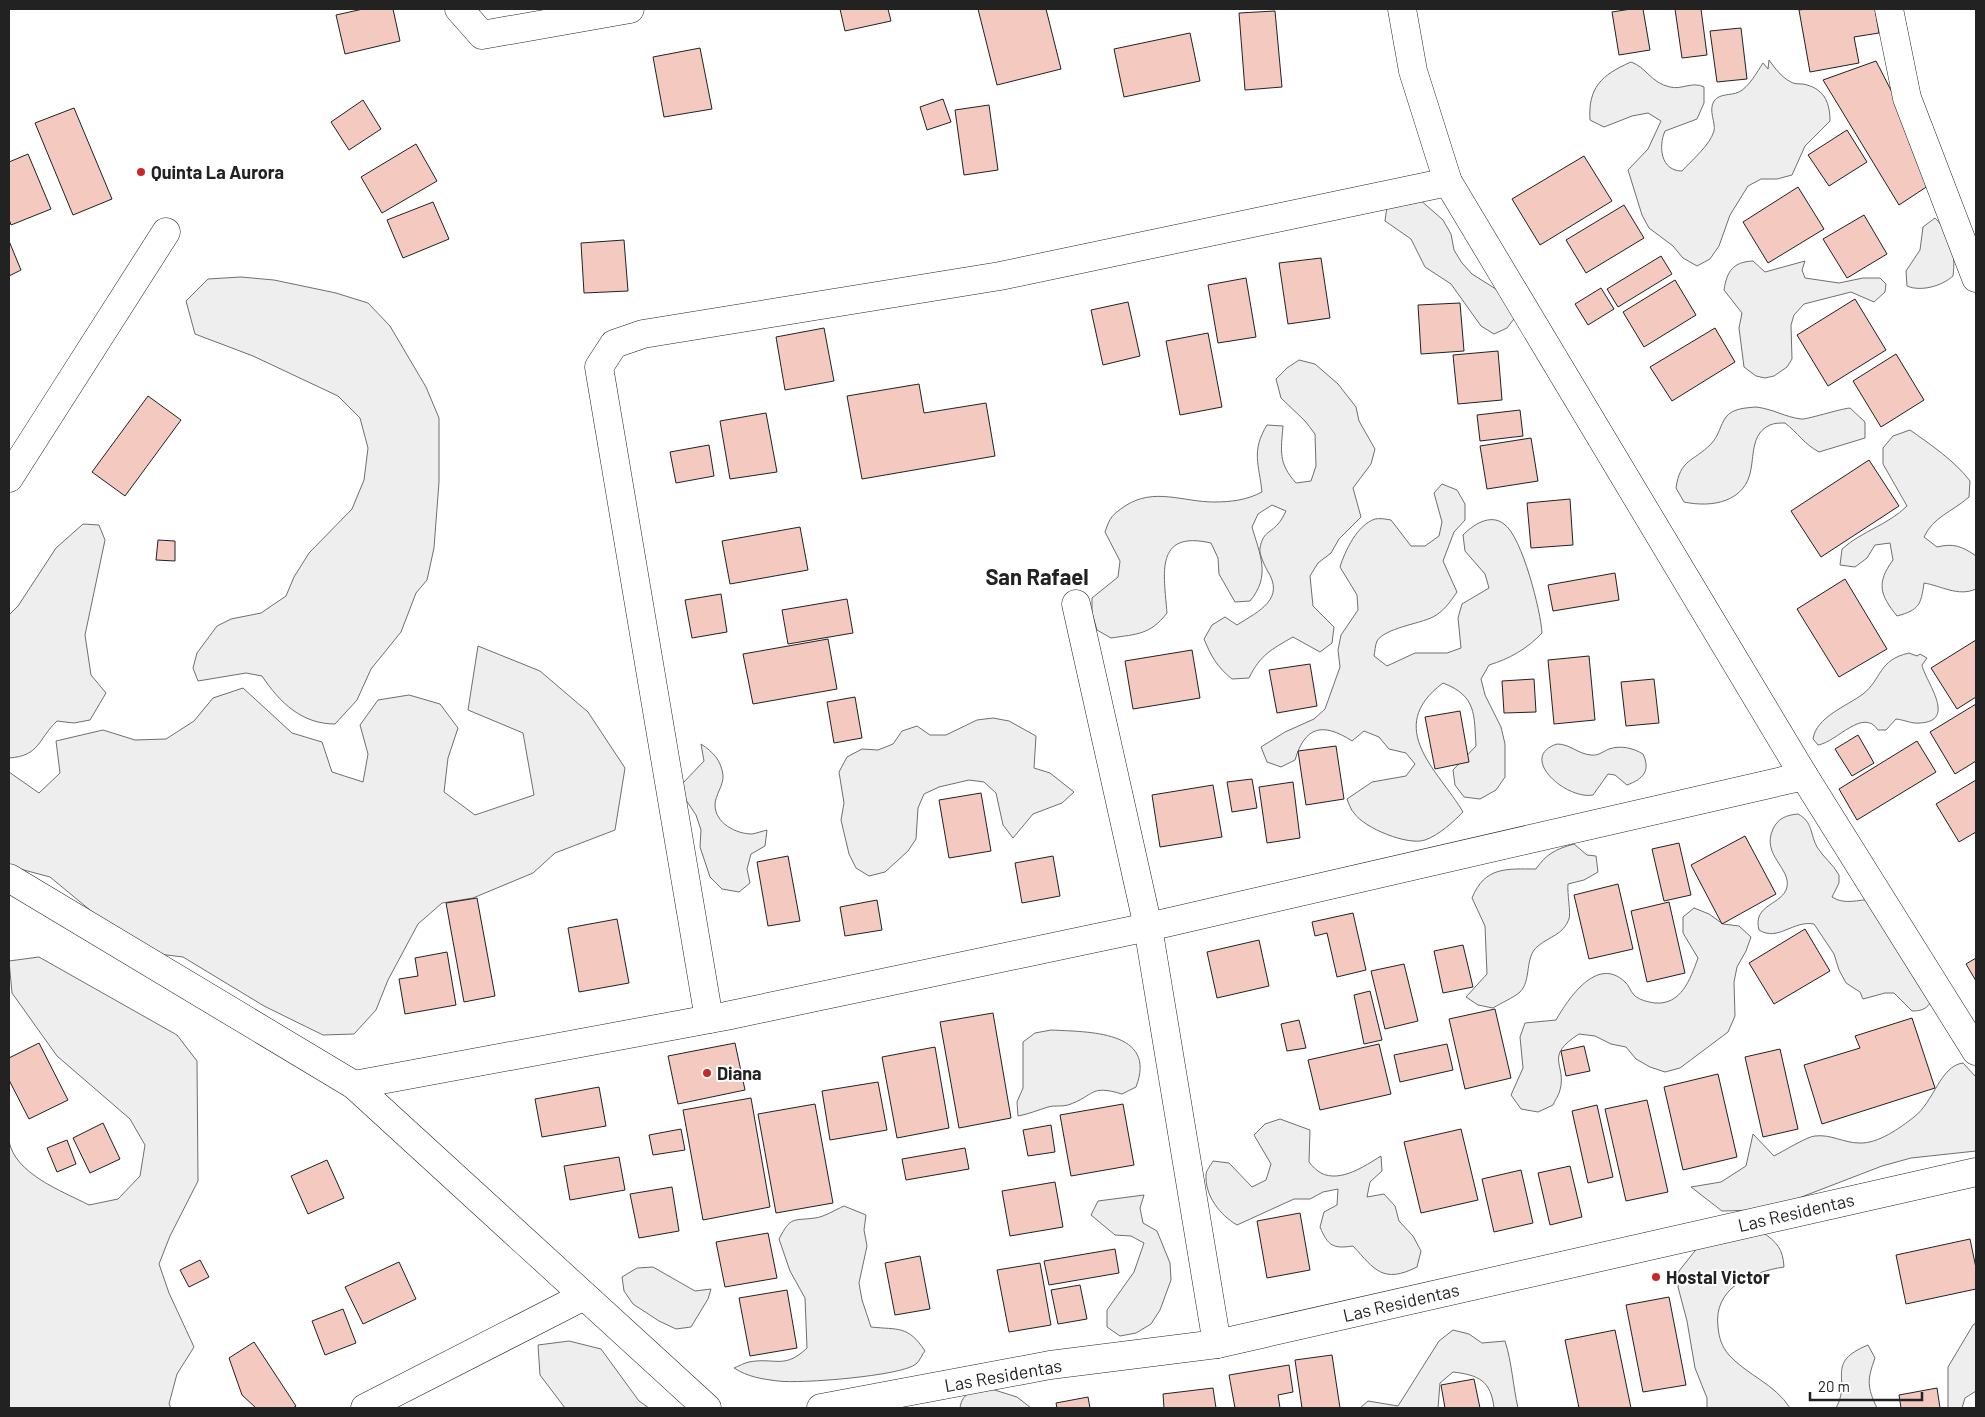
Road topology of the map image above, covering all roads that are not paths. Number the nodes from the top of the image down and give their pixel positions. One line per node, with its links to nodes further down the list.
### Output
1 (459, 9): 2 (street)
2 (630, 9)
3 (1402, 9): 5 (street)
4 (1888, 9): 7 (street)
5 (1448, 182): 10 (street); 13 (street)
6 (166, 232): 8 (street)
7 (1976, 278)
8 (9, 478)
9 (1076, 604): 12 (street)
10 (1804, 776): 12 (street); 14 (street)
11 (9, 878): 15 (street)
12 (1148, 927): 13 (street); 18 (street)
13 (709, 1019): 15 (street)
14 (1976, 1051)
15 (354, 1085): 17 (street)
16 (1976, 1172): 18 (street, Las Residentas)
17 (584, 1296): 19 (street); 20 (street)
18 (1217, 1344): 21 (street, Las Residentas)
19 (365, 1408)
20 (707, 1408)
21 (822, 1408)

